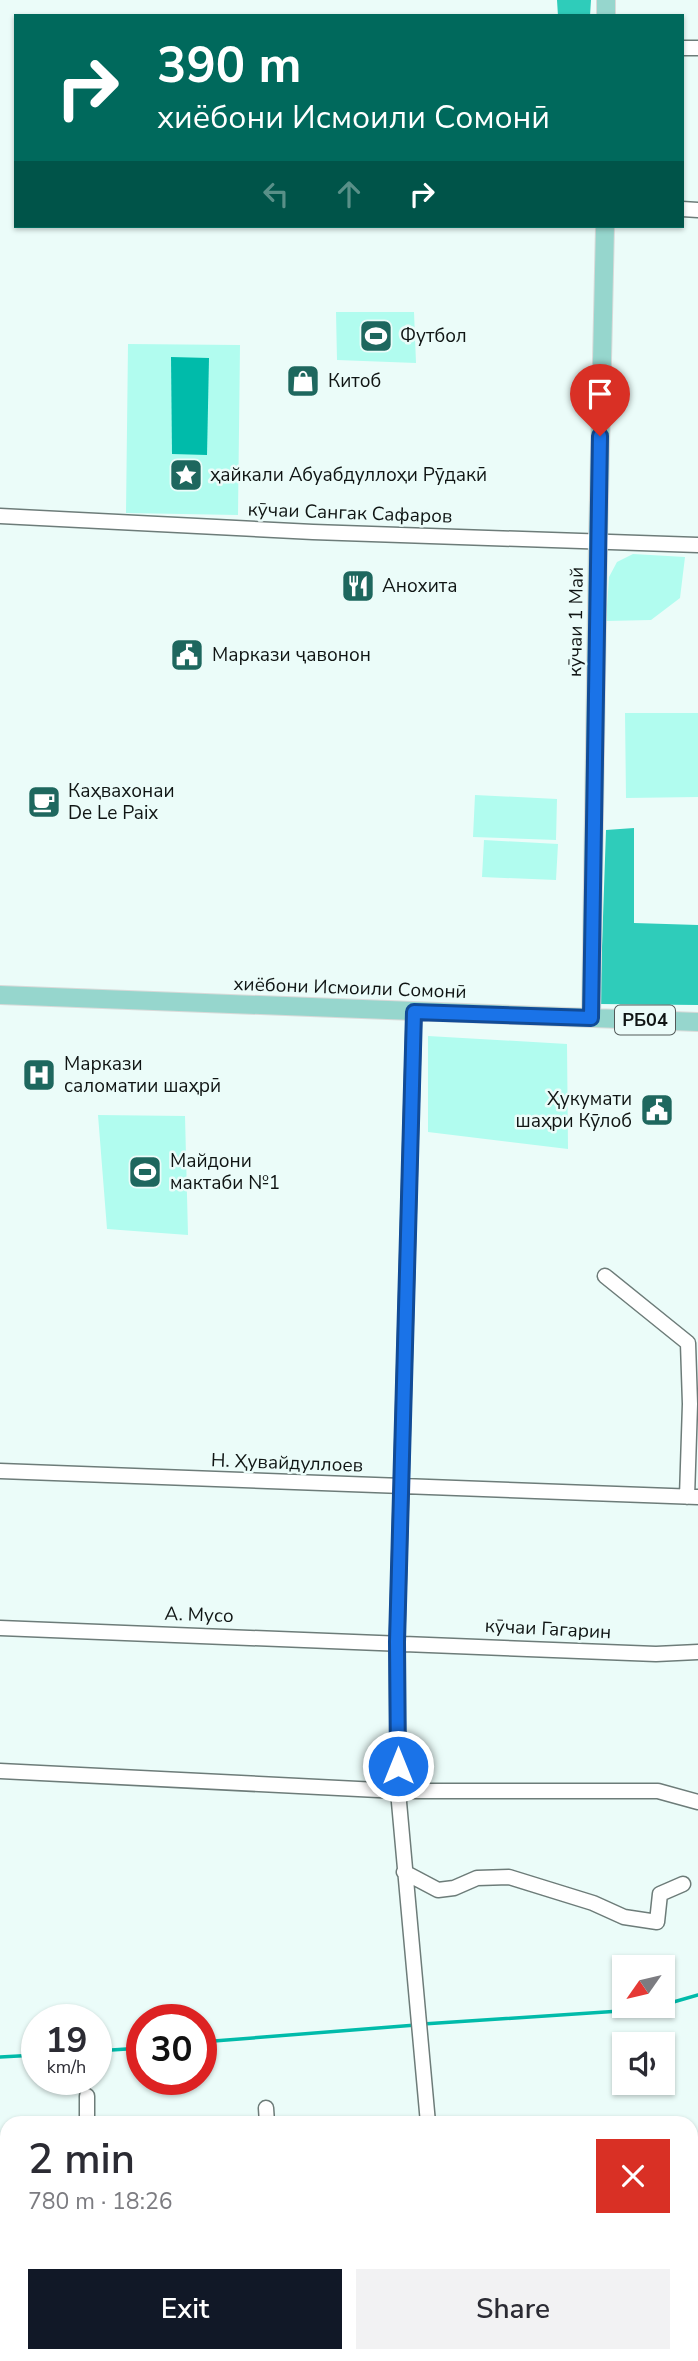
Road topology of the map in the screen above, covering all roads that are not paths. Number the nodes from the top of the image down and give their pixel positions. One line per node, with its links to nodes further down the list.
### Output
1 (606, 228): 3 (main road, кӯчаи 1 Май / РБ04)
2 (0, 516): 3 (street, кӯчаи Сангак Сафаров)
3 (598, 541): 4 (street, кӯчаи Сангак Сафаров); 7 (main road, кӯчаи 1 Май / РБ04)
4 (698, 545)
5 (0, 995): 6 (main road, хиёбони Исмоили Сомонӣ)
6 (414, 1012): 7 (main road, хиёбони Исмоили Сомонӣ); 11 (street)
7 (591, 1018): 8 (main road, хиёбони Исмоили Сомонӣ / РБ04)
8 (698, 1022)
9 (605, 1276): 12 (street)
10 (0, 1471): 11 (street, Н. Ҳувайдуллоев)
11 (401, 1488): 12 (street, Н. Ҳувайдуллоев); 14 (street)
12 (692, 1497)
13 (0, 1628): 14 (street, А. Мусо)
14 (397, 1642): 15 (street, кӯчаи Гагарин); 17 (street)
15 (698, 1652)
16 (0, 1771): 17 (street)
17 (398, 1791): 18 (street); 19 (street)
18 (698, 1802)
19 (404, 1872): 20 (street); 23 (street)
20 (683, 1884)
21 (87, 2096): 22 (street)
22 (87, 2116)
23 (427, 2116)

